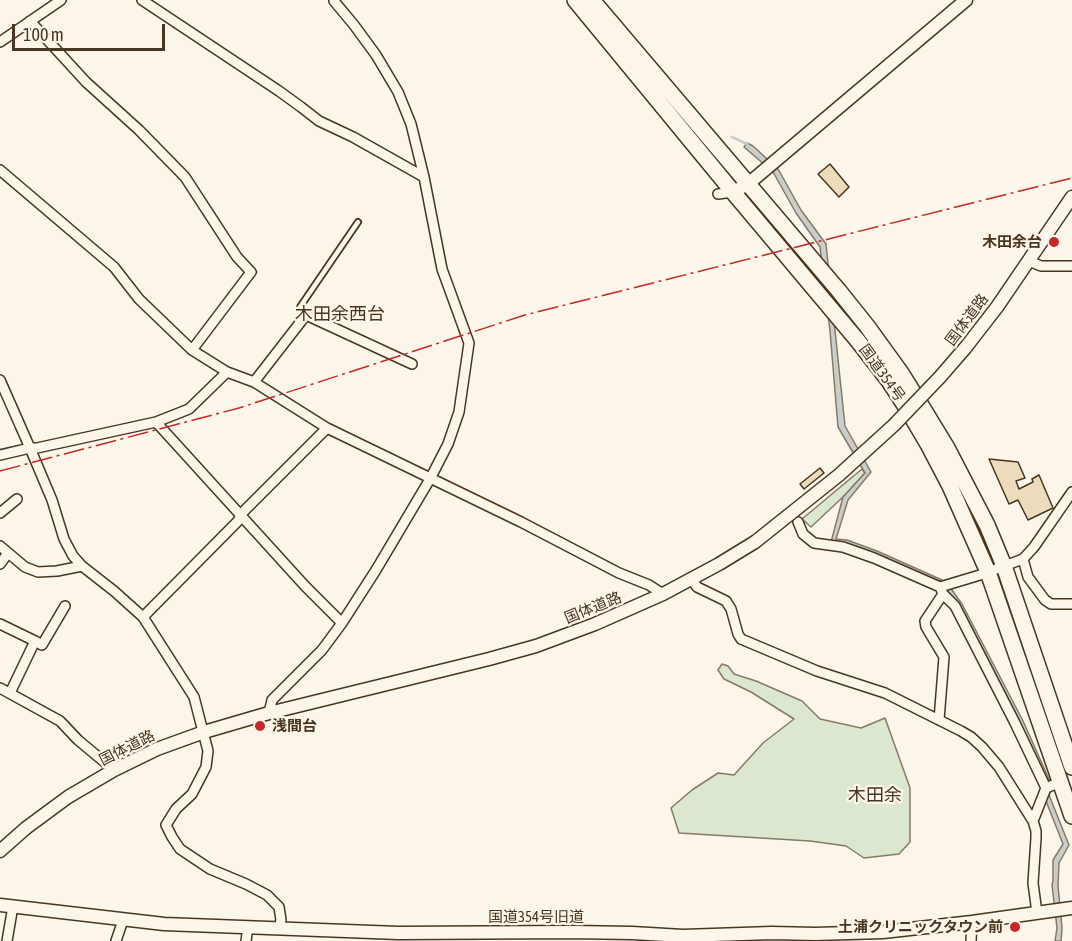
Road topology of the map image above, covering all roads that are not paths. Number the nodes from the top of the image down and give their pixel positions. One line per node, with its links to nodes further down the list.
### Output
1 (61, 0): 7 (street)
2 (142, 0): 10 (street)
3 (575, 0): 12 (highway, 国道354号)
4 (592, 0): 11 (highway, 国道354号)
5 (966, 0): 11 (street)
6 (334, 1): 10 (street)
7 (30, 21): 8 (street); 18 (street)
8 (0, 42)
9 (0, 170): 18 (street)
10 (424, 177): 27 (street)
11 (748, 184): 12 (street); 37 (highway, 国道354号)
12 (725, 193): 38 (highway, 国道354号)
13 (1072, 197): 15 (street, 国体道路)
14 (358, 222): 17 (lane)
15 (1029, 261): 16 (street); 39 (street, 国体道路, bridge)
16 (1072, 266)
17 (306, 315): 19 (street); 22 (street)
18 (192, 350): 20 (street)
19 (412, 364)
20 (227, 372): 22 (street); 23 (street)
21 (0, 380): 25 (street)
22 (254, 382): 24 (street)
23 (156, 422): 25 (street); 31 (street)
24 (327, 428): 27 (street); 31 (street)
25 (30, 448): 26 (street); 36 (street)
26 (0, 455)
27 (430, 479): 41 (street); 45 (street)
28 (1072, 492): 34 (street)
29 (17, 499): 30 (street)
30 (0, 513)
31 (240, 515): 44 (street); 45 (street)
32 (798, 522): 40 (street)
33 (4, 549): 35 (street); 36 (street)
34 (1023, 559): 37 (street); 42 (street)
35 (0, 564)
36 (82, 566): 44 (street)
37 (1004, 566): 38 (street); 53 (highway, 国道354号)
38 (988, 572): 40 (street); 55 (highway, 国道354号)
39 (692, 579): 41 (street, 国体道路); 51 (street)
40 (942, 590): 51 (street); 55 (street)
41 (663, 594): 50 (street, 国体道路)
42 (1072, 604)
43 (65, 606): 47 (street)
44 (143, 617): 52 (street)
45 (342, 623): 50 (street)
46 (0, 624): 47 (street)
47 (35, 641): 49 (street)
48 (0, 688): 49 (street)
49 (10, 693): 54 (street)
50 (269, 713): 52 (street, 国体道路)
51 (939, 720): 57 (street)
52 (204, 732): 54 (street, 国体道路); 66 (street)
53 (1072, 767)
54 (114, 770): 58 (street, 国体道路)
55 (1053, 785): 56 (highway, 国道354号); 57 (street)
56 (1072, 816)
57 (1033, 821): 62 (street)
58 (0, 851)
59 (0, 904): 60 (street, 国道354号旧道)
60 (13, 906): 63 (street, 国道354号旧道); 71 (street)
61 (1072, 908): 62 (street, 国道354号旧道)
62 (1037, 913): 64 (street, 国道354号旧道)
63 (123, 920): 65 (street, 国道354号旧道); 72 (street)
64 (972, 922): 70 (street, 国道354号旧道); 74 (street)
65 (248, 927): 66 (street, 国道354号旧道); 73 (street)
66 (279, 928): 67 (street, 国道354号旧道)
67 (348, 936): 69 (street, 国道354号旧道)
68 (572, 936): 69 (street, 国道354号旧道); 70 (street, 国道354号旧道)
69 (526, 937)
70 (732, 937)
71 (7, 941)
72 (116, 941)
73 (246, 941)
74 (971, 941)

